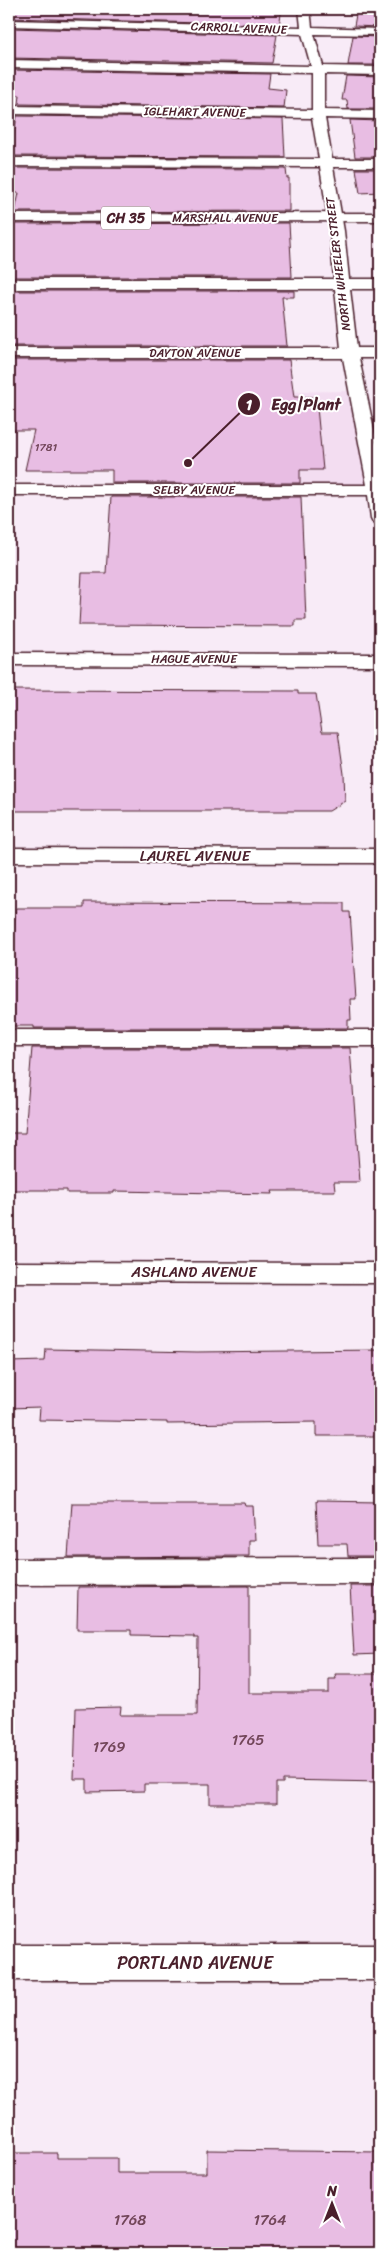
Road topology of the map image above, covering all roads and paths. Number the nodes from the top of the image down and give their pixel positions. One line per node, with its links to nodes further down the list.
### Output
1 (305, 9): 3 (street, NORTH WHEELER STREET)
2 (9, 23): 3 (street, CARROLL AVENUE)
3 (307, 30): 4 (street, CARROLL AVENUE); 6 (street, NORTH WHEELER STREET)
4 (380, 32)
5 (9, 64): 6 (street)
6 (318, 69): 7 (street); 9 (street, NORTH WHEELER STREET)
7 (380, 71)
8 (9, 110): 9 (street, IGLEHART AVENUE)
9 (318, 114): 10 (street, IGLEHART AVENUE); 12 (street, NORTH WHEELER STREET)
10 (380, 115)
11 (9, 162): 12 (street)
12 (325, 162): 13 (street); 16 (street, NORTH WHEELER STREET)
13 (380, 163)
14 (380, 217): 16 (street, MARSHALL AVENUE / CH 35)
15 (9, 218): 16 (street, MARSHALL AVENUE / CH 35)
16 (334, 218): 18 (street, NORTH WHEELER STREET)
17 (9, 284): 18 (street)
18 (342, 284): 19 (street); 21 (street, NORTH WHEELER STREET)
19 (380, 284)
20 (9, 353): 21 (street, DAYTON AVENUE)
21 (350, 353): 22 (street, DAYTON AVENUE); 24 (street, NORTH WHEELER STREET)
22 (380, 353)
23 (9, 490): 24 (street, SELBY AVENUE)
24 (378, 490): 25 (street, NORTH WHEELER STREET)
25 (380, 518)
26 (9, 659): 27 (street, HAGUE AVENUE)
27 (380, 660)
28 (9, 855): 29 (street, LAUREL AVENUE)
29 (380, 856)
30 (9, 1038): 31 (street)
31 (380, 1038)
32 (9, 1272): 33 (street, ASHLAND AVENUE)
33 (380, 1273)
34 (380, 1571): 35 (street)
35 (9, 1572)
36 (9, 1962): 37 (street, PORTLAND AVENUE)
37 (380, 1963)

